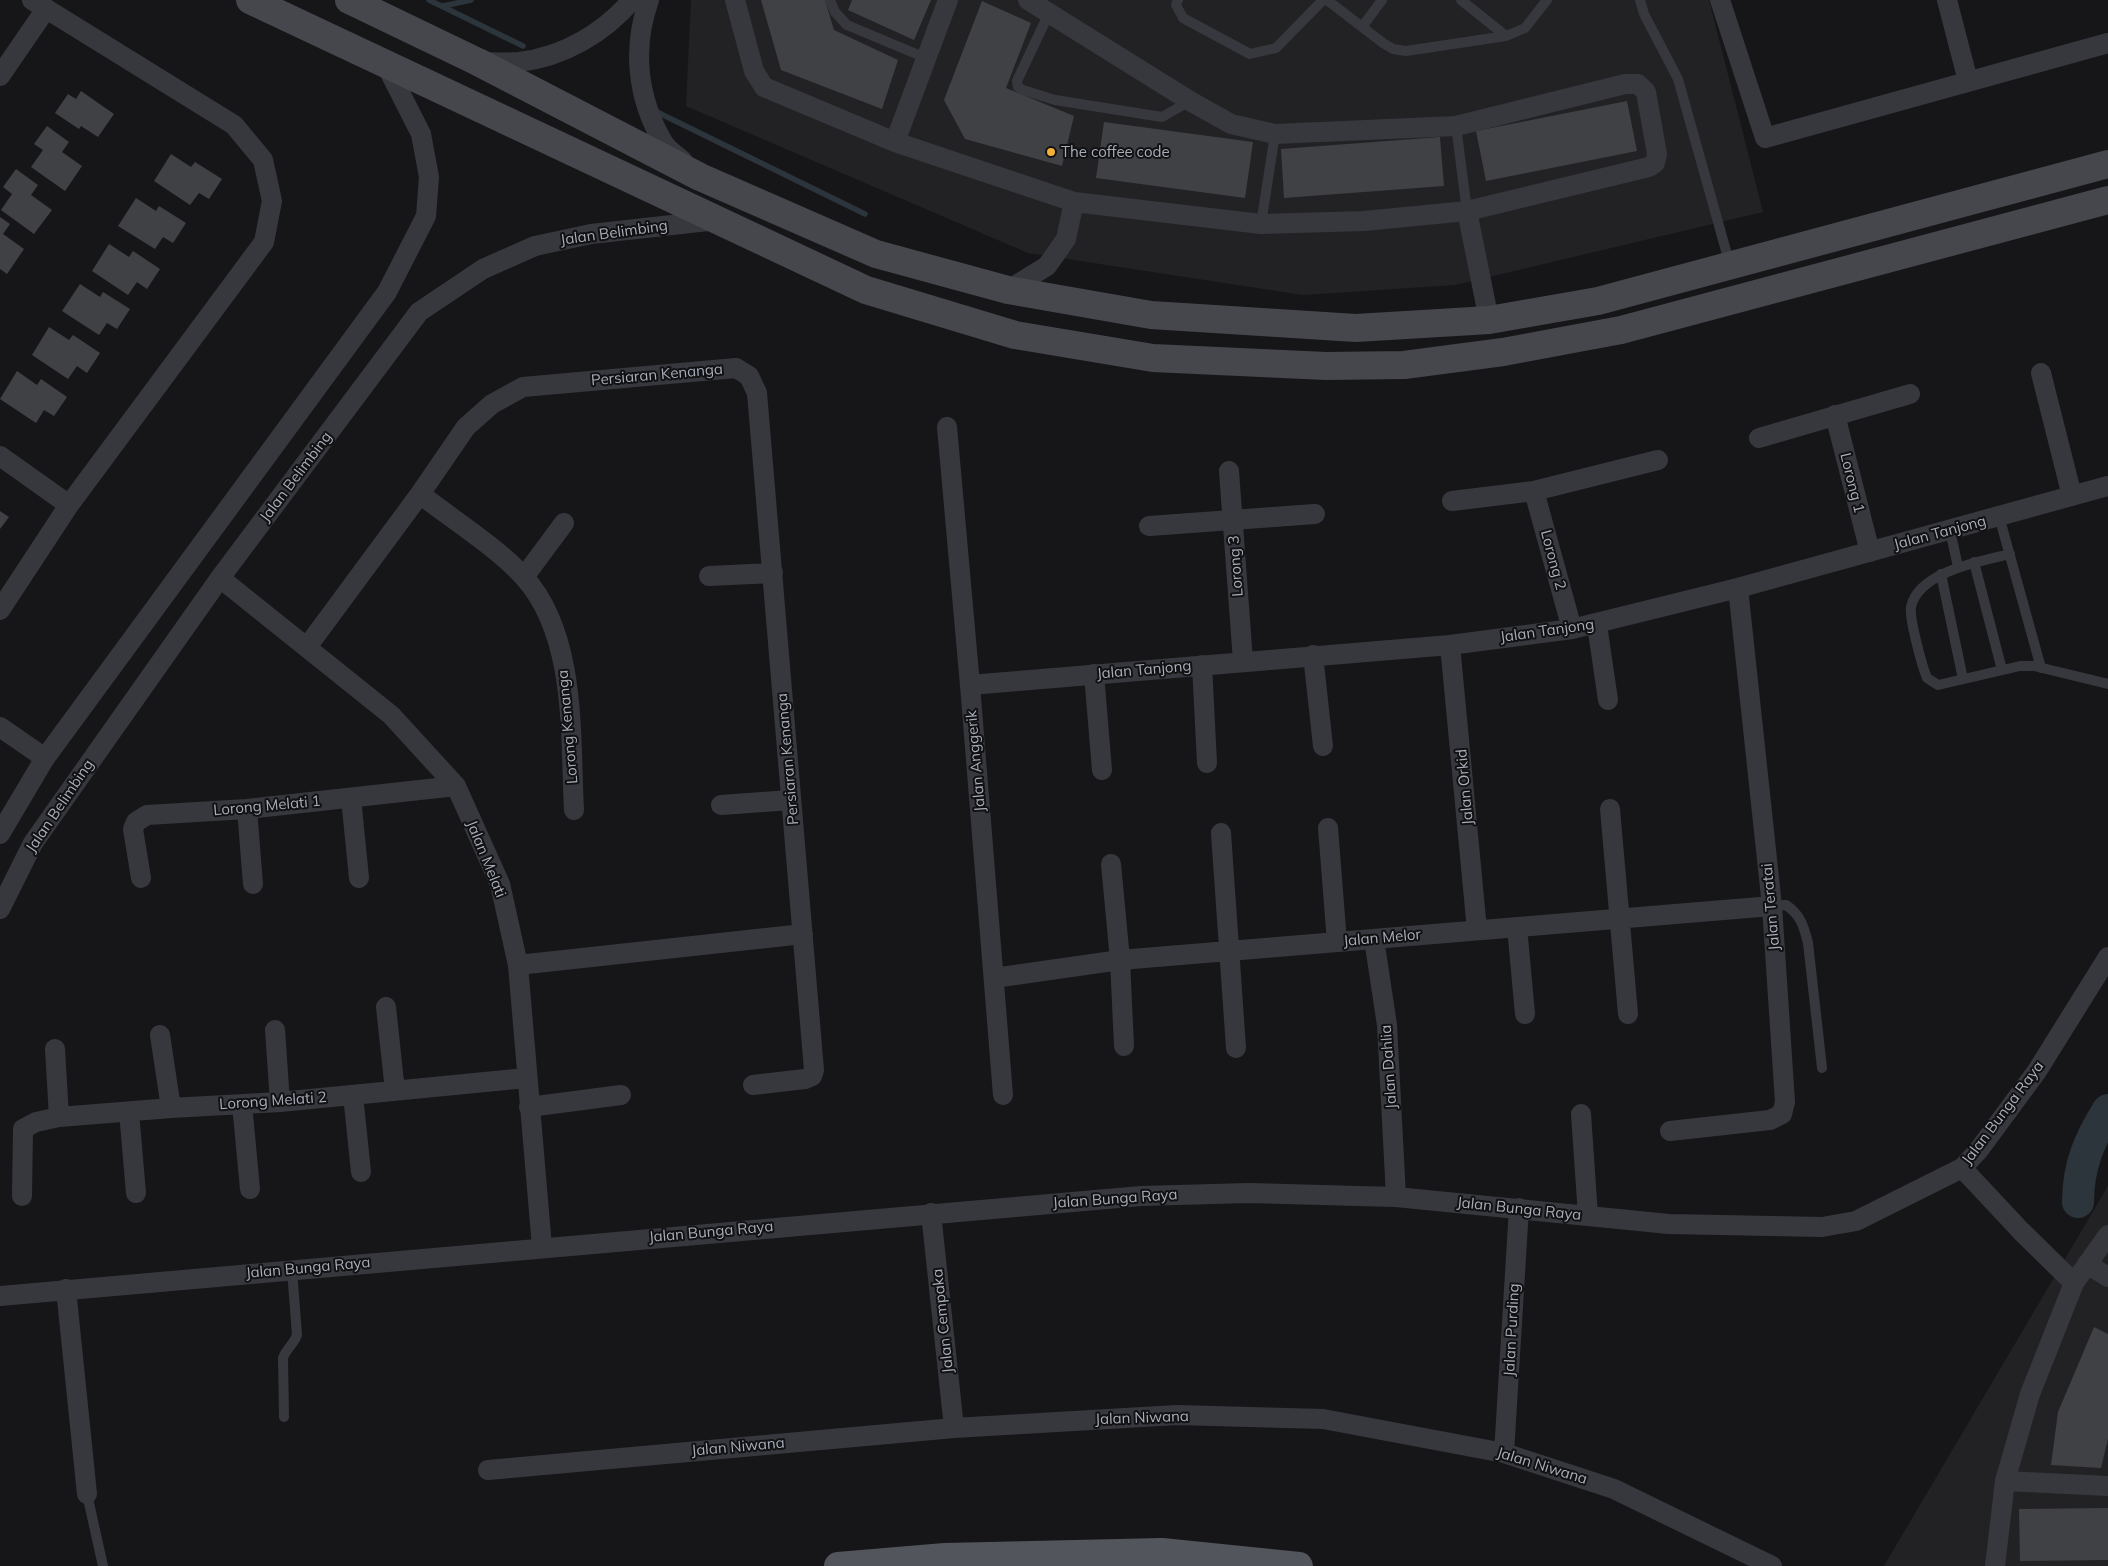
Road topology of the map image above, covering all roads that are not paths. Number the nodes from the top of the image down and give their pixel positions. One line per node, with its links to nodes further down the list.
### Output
1 (250, 0): 25 (main road)
2 (349, 0): 24 (main road)
3 (632, 0): 24 (street)
4 (649, 0): 33 (street)
5 (735, 0): 31 (street)
6 (830, 0): 23 (lane)
7 (948, 0): 23 (street)
8 (1028, 0): 19 (street)
9 (1178, 0): 10 (lane)
10 (1323, 0)
11 (1327, 0): 20 (lane)
12 (1382, 0): 20 (lane)
13 (1461, 0): 21 (lane)
14 (1547, 0): 21 (lane)
15 (1640, 0): 39 (lane)
16 (1720, 0): 27 (street)
17 (1947, 0): 27 (street)
18 (39, 4): 26 (street); 55 (street)
19 (1049, 13): 28 (street); 28 (lane)
20 (1362, 27): 21 (lane)
21 (1506, 36)
22 (2108, 43): 27 (street)
23 (926, 58): 31 (street)
24 (478, 62): 33 (main road)
25 (386, 65): 37 (main road); 89 (street)
26 (0, 76)
27 (1968, 81)
28 (1190, 101): 30 (street)
29 (1456, 126): 30 (street); 36 (lane); 36 (street)
30 (1275, 134): 38 (lane)
31 (895, 142): 34 (street)
32 (2108, 164): 39 (main road)
33 (700, 177): 40 (main road)
34 (1074, 202): 38 (street); 40 (street)
35 (2103, 205): 37 (main road)
36 (1466, 211): 38 (street); 41 (street)
37 (717, 220): 70 (street, Jalan Belimbing)
38 (1261, 224)
39 (1731, 266): 41 (main road)
40 (1008, 290): 41 (main road)
41 (1488, 320)
42 (2041, 373): 53 (street)
43 (1910, 394): 44 (street)
44 (1835, 415): 46 (street); 62 (street, Lorong 1)
45 (947, 427): 85 (street, Jalan Anggerik)
46 (1759, 438)
47 (0, 456): 55 (street)
48 (1658, 460): 51 (street)
49 (1229, 470): 58 (street, Lorong 3)
50 (2108, 486): 53 (street, Jalan Tanjong)
51 (1534, 491): 54 (street); 74 (street, Lorong 2)
52 (420, 494): 66 (street, Persiaran Kenanga); 69 (street, Lorong Kenanga); 76 (street, Persiaran Kenanga)
53 (2072, 496): 57 (street, Jalan Tanjong)
54 (1452, 501)
55 (69, 505): 72 (street)
56 (1315, 514): 58 (street)
57 (1999, 516): 61 (street, Jalan Tanjong); 63 (lane)
58 (1232, 519): 60 (street); 78 (street, Lorong 3)
59 (564, 523): 69 (street)
60 (1149, 526)
61 (1950, 530): 62 (street, Jalan Tanjong); 65 (lane)
62 (1870, 552): 71 (street, Jalan Tanjong)
63 (2010, 554): 64 (lane); 80 (lane)
64 (1974, 562): 65 (lane); 81 (lane)
65 (1958, 568): 67 (lane)
66 (773, 573): 68 (street); 94 (street, Persiaran Kenanga)
67 (1940, 574): 83 (lane); 83 (lane)
68 (710, 576)
69 (524, 577): 98 (street, Lorong Kenanga)
70 (220, 578): 76 (street, Jalan Melati); 107 (street, Jalan Belimbing)
71 (1738, 588): 73 (street, Jalan Tanjong); 106 (street, Jalan Teratai)
72 (0, 610)
73 (1597, 624): 74 (street, Jalan Tanjong); 86 (street)
74 (1572, 629): 75 (street, Jalan Tanjong)
75 (1450, 645): 77 (street, Jalan Tanjong); 110 (street, Jalan Orkid)
76 (307, 647): 92 (street, Jalan Melati)
77 (1313, 655): 78 (street, Jalan Tanjong); 88 (street)
78 (1243, 661): 79 (street, Jalan Tanjong)
79 (1202, 665): 82 (street, Jalan Tanjong); 90 (street)
80 (2040, 668): 81 (lane); 84 (lane)
81 (2002, 670): 83 (lane)
82 (1094, 674): 85 (street, Jalan Tanjong); 91 (street)
83 (1963, 679)
84 (2108, 684)
85 (970, 685): 118 (street, Jalan Anggerik)
86 (1608, 700)
87 (0, 727): 89 (street)
88 (1323, 746)
89 (45, 758): 101 (street)
90 (1208, 763)
91 (1102, 770)
92 (456, 786): 93 (street, Lorong Melati 1); 117 (street, Jalan Melati)
93 (351, 798): 96 (street, Lorong Melati 1); 104 (street)
94 (791, 800): 95 (street); 111 (street, Persiaran Kenanga)
95 (721, 805)
96 (247, 809): 103 (street, Lorong Melati 1); 105 (street)
97 (1610, 809): 108 (street)
98 (574, 810)
99 (1328, 828): 113 (street)
100 (1221, 833): 114 (street)
101 (0, 834)
102 (1111, 864): 116 (street)
103 (141, 878)
104 (359, 878)
105 (253, 884)
106 (1772, 906): 108 (street, Jalan Melor); 127 (lane); 141 (street, Jalan Teratai)
107 (0, 909)
108 (1620, 919): 109 (street, Jalan Melor); 121 (street)
109 (1517, 927): 110 (street, Jalan Melor); 120 (street)
110 (1477, 930): 112 (street, Jalan Melor)
111 (803, 934): 117 (street); 129 (street, Persiaran Kenanga)
112 (1374, 939): 113 (street, Jalan Melor); 147 (street, Jalan Dahlia)
113 (1337, 942): 114 (street, Jalan Melor)
114 (1228, 951): 116 (street, Jalan Melor); 125 (street)
115 (2108, 957): 142 (street, Jalan Bunga Raya)
116 (1120, 960): 118 (street, Jalan Melor); 124 (street)
117 (518, 965): 128 (street, Jalan Melati)
118 (994, 978): 133 (street, Jalan Anggerik)
119 (386, 1006): 130 (street)
120 (1525, 1014)
121 (1628, 1014)
122 (275, 1030): 134 (street)
123 (160, 1035): 137 (street)
124 (1124, 1046)
125 (1236, 1048)
126 (55, 1049): 140 (street)
127 (1822, 1068)
128 (526, 1078): 130 (street, Lorong Melati 2); 136 (street, Jalan Melati)
129 (753, 1085)
130 (395, 1091): 131 (street, Lorong Melati 2)
131 (353, 1095): 134 (street, Lorong Melati 2); 143 (street)
132 (621, 1095): 136 (street)
133 (1003, 1096)
134 (280, 1102): 135 (street, Lorong Melati 2)
135 (242, 1104): 137 (street, Lorong Melati 2); 144 (street)
136 (529, 1107): 152 (street, Jalan Melati)
137 (171, 1108): 138 (street, Lorong Melati 2)
138 (130, 1112): 140 (street, Lorong Melati 2); 145 (street)
139 (1581, 1114): 150 (street)
140 (59, 1117): 146 (street, Lorong Melati 2)
141 (1670, 1131)
142 (1962, 1168): 150 (street, Jalan Bunga Raya); 156 (street)
143 (361, 1172)
144 (250, 1189)
145 (136, 1193)
146 (22, 1196)
147 (1396, 1196): 148 (street, Jalan Bunga Raya); 149 (street, Jalan Bunga Raya)
148 (1519, 1208): 150 (street, Jalan Bunga Raya); 161 (street, Jalan Purding)
149 (931, 1213): 152 (street, Jalan Bunga Raya); 160 (street, Jalan Cempaka)
150 (1588, 1216)
151 (2108, 1234): 153 (street)
152 (542, 1247): 154 (street, Jalan Bunga Raya)
153 (2087, 1264): 155 (street); 156 (street)
154 (292, 1270): 157 (street, Jalan Bunga Raya); 159 (lane)
155 (2108, 1278)
156 (2074, 1282): 163 (street)
157 (66, 1289): 158 (street, Jalan Bunga Raya); 165 (street)
158 (0, 1296)
159 (284, 1417)
160 (954, 1428): 161 (street, Jalan Niwana); 162 (street, Jalan Niwana)
161 (1504, 1453): 169 (street, Jalan Niwana)
162 (488, 1470)
163 (2005, 1481): 164 (street); 170 (street)
164 (2108, 1486)
165 (87, 1494): 166 (lane)
166 (103, 1566)
167 (838, 1566): 168 (main road)
168 (1299, 1566)
169 (1772, 1566)
170 (1995, 1566)

